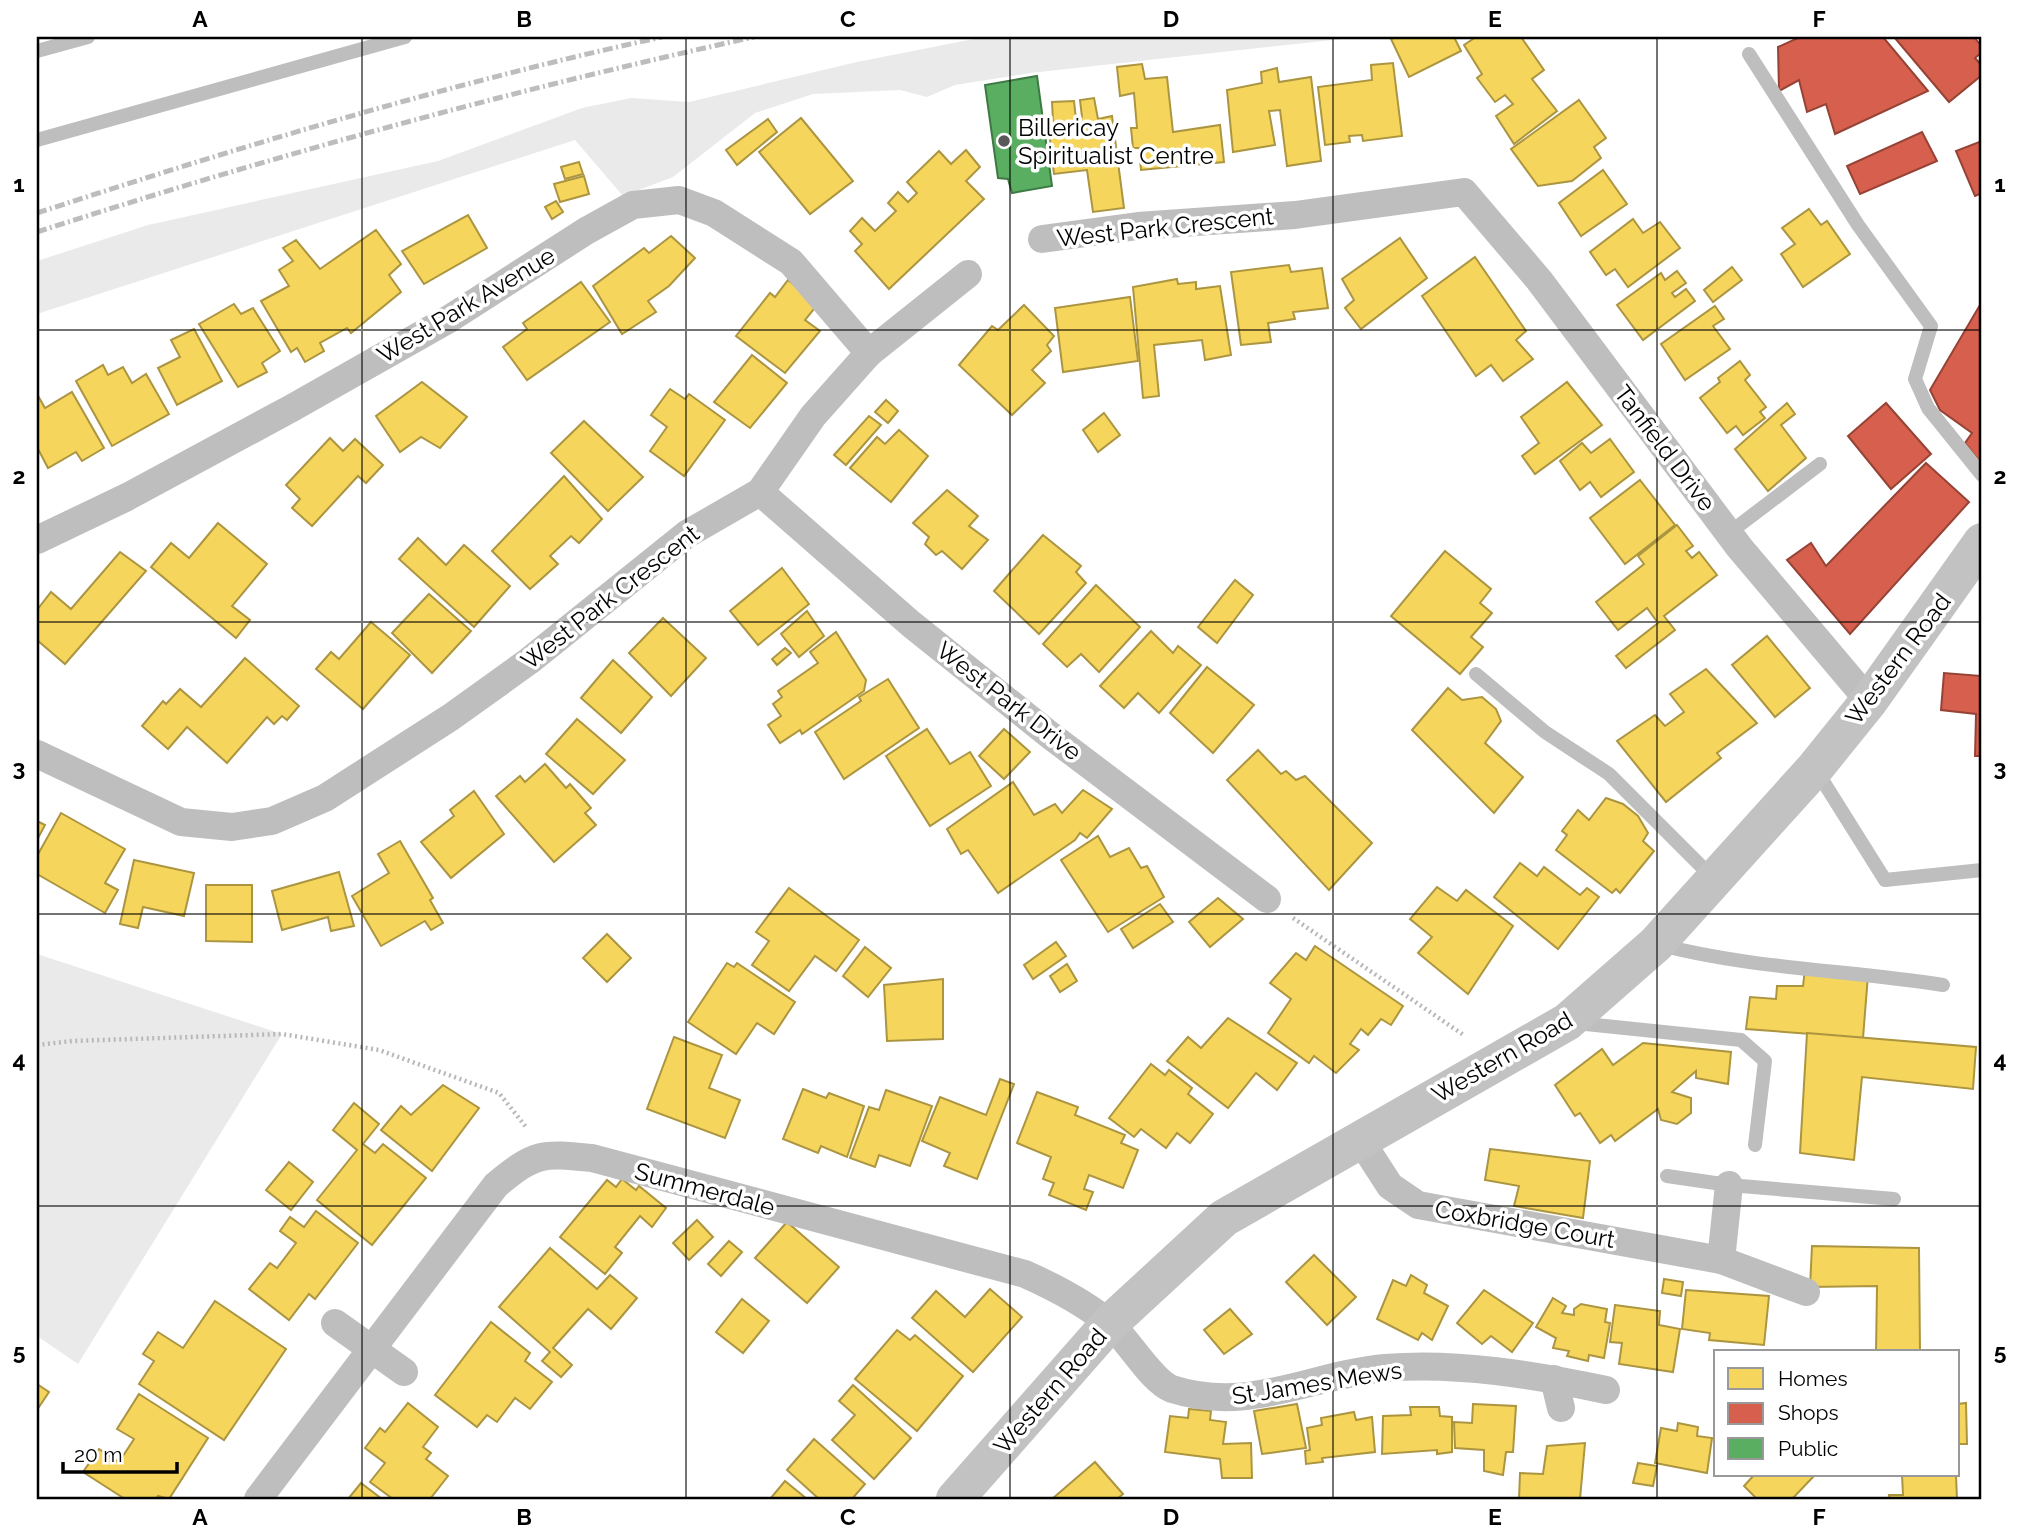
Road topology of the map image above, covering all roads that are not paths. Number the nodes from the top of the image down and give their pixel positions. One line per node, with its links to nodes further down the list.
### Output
1 (88, 37): 3 (lane)
2 (405, 37): 5 (lane)
3 (37, 51)
4 (1749, 54): 11 (lane)
5 (37, 140)
6 (1464, 192): 7 (street, West Park Crescent); 13 (street, Tanfield Drive)
7 (1042, 239)
8 (968, 274): 9 (street, West Park Crescent)
9 (869, 353): 12 (street, West Park Crescent); 14 (street, West Park Avenue)
10 (1820, 464): 13 (lane)
11 (1982, 475)
12 (760, 492): 18 (street, West Park Crescent); 22 (street, West Park Drive)
13 (1729, 533): 17 (street, Tanfield Drive)
14 (37, 540)
15 (1982, 542): 17 (street, Western Road)
16 (1476, 674): 21 (lane)
17 (1869, 701): 19 (street, Western Road)
18 (37, 754)
19 (1815, 768): 20 (lane); 21 (street, Western Road)
20 (1982, 870)
21 (1715, 880): 23 (street, Western Road)
22 (1267, 899)
23 (1656, 944): 24 (lane); 25 (street, Western Road)
24 (1943, 985)
25 (1567, 1022): 26 (street, Western Road); 27 (lane)
26 (1359, 1138): 31 (street, Coxbridge Court); 34 (street, Western Road)
27 (1755, 1144)
28 (1667, 1176): 29 (lane)
29 (1728, 1185): 30 (lane); 31 (street)
30 (1894, 1199)
31 (1721, 1260): 32 (street, Coxbridge Court)
32 (1806, 1292)
33 (335, 1324): 35 (street)
34 (1109, 1324): 35 (street, Summerdale); 37 (street, St James Mews); 41 (street, Western Road)
35 (370, 1349): 36 (street); 40 (street)
36 (404, 1372)
37 (1554, 1379): 38 (street, St James Mews); 39 (street)
38 (1606, 1390)
39 (1561, 1408)
40 (258, 1499)
41 (955, 1499)

